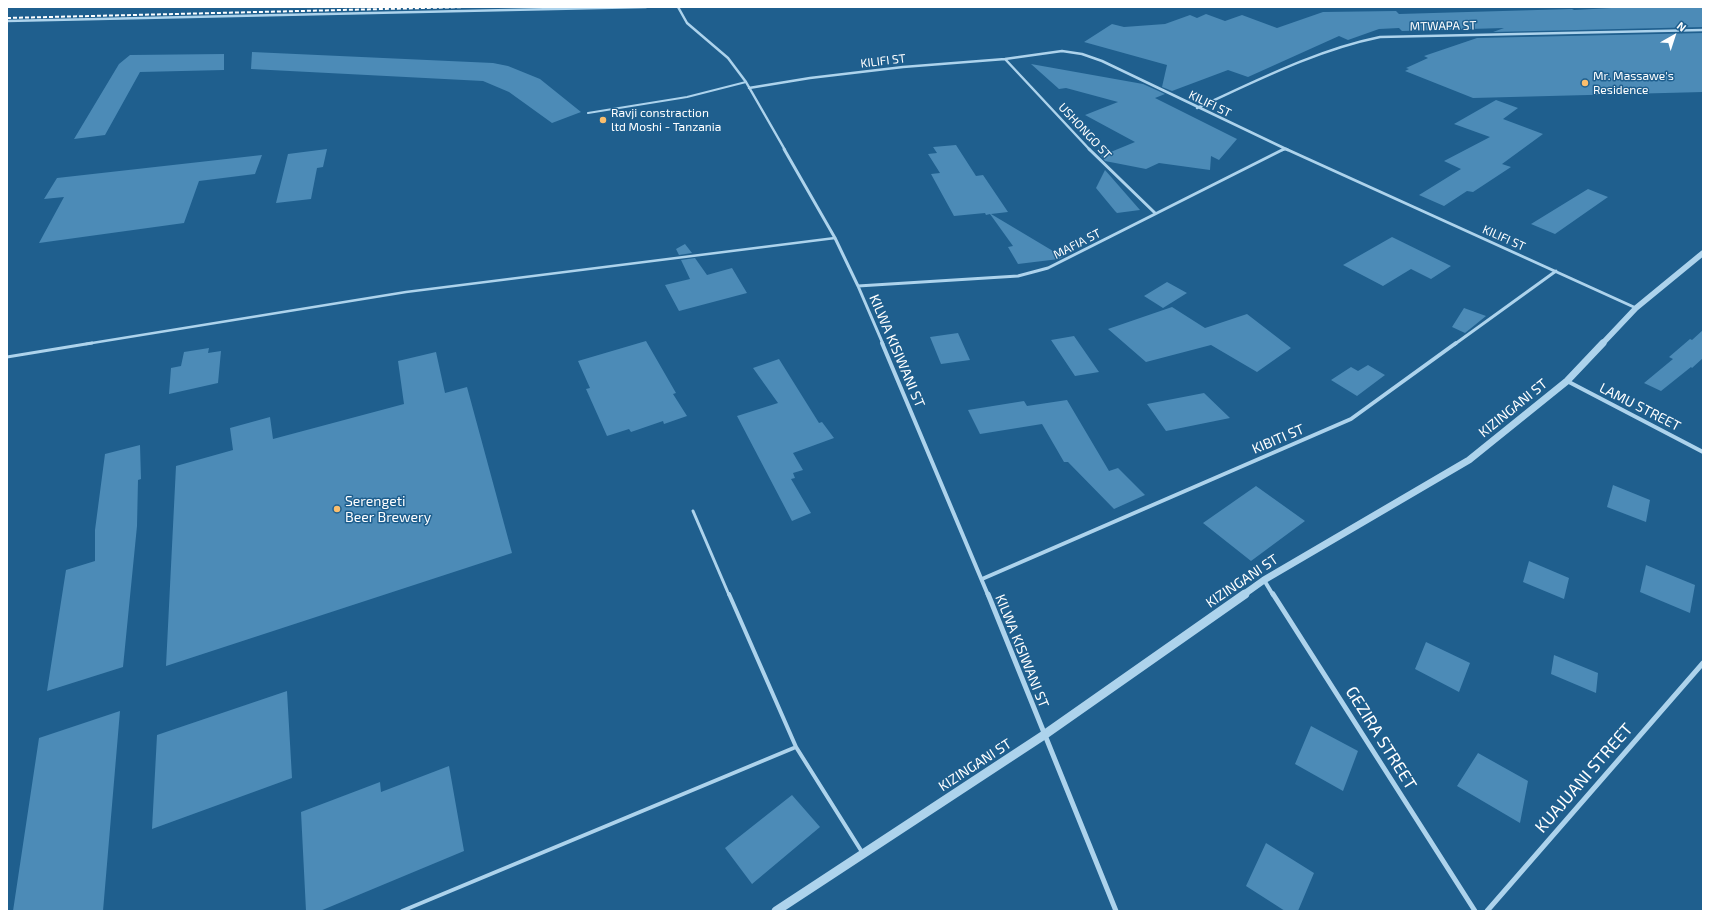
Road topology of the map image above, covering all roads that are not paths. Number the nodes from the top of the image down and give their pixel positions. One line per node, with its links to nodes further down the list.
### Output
1 (646, 7): 3 (street)
2 (678, 7): 6 (street, KILWA KISIWANI ST)
3 (7, 21)
4 (1703, 30): 8 (street, MTWAPA ST)
5 (1005, 58): 7 (street, KILIFI ST); 8 (street, KILIFI ST); 11 (street, USHONGO ST)
6 (746, 82): 7 (street, KILWA KISIWANI ST); 9 (lane)
7 (749, 88): 12 (street, KILWA KISIWANI ST)
8 (1197, 108): 10 (street, KILIFI ST)
9 (588, 113)
10 (1285, 149): 11 (street, MAFIA ST); 14 (street, KILIFI ST)
11 (1155, 213): 15 (street, MAFIA ST)
12 (835, 238): 15 (street, KILWA KISIWANI ST); 17 (lane)
13 (1703, 253): 16 (street, KIZINGANI ST)
14 (1556, 272): 16 (street, KILIFI ST); 21 (street, KIBITI ST)
15 (858, 286): 21 (street, KILWA KISIWANI ST)
16 (1636, 308): 18 (street, KIZINGANI ST)
17 (7, 357)
18 (1567, 381): 19 (street, LAMU STREET); 22 (street, KIZINGANI ST)
19 (1703, 452)
20 (693, 511): 25 (lane)
21 (982, 579): 24 (street, KILWA KISIWANI ST)
22 (1264, 580): 24 (street, KIZINGANI ST); 30 (street, GEZIRA STREET)
23 (1703, 663): 31 (street, KUAJUANI STREET)
24 (1044, 735): 26 (street, KIZINGANI ST); 29 (street, KILWA KISIWANI ST)
25 (796, 747): 26 (lane); 27 (lane)
26 (863, 854): 28 (street, KIZINGANI ST)
27 (402, 911)
28 (776, 911)
29 (1116, 911)
30 (1474, 911)
31 (1487, 911)

